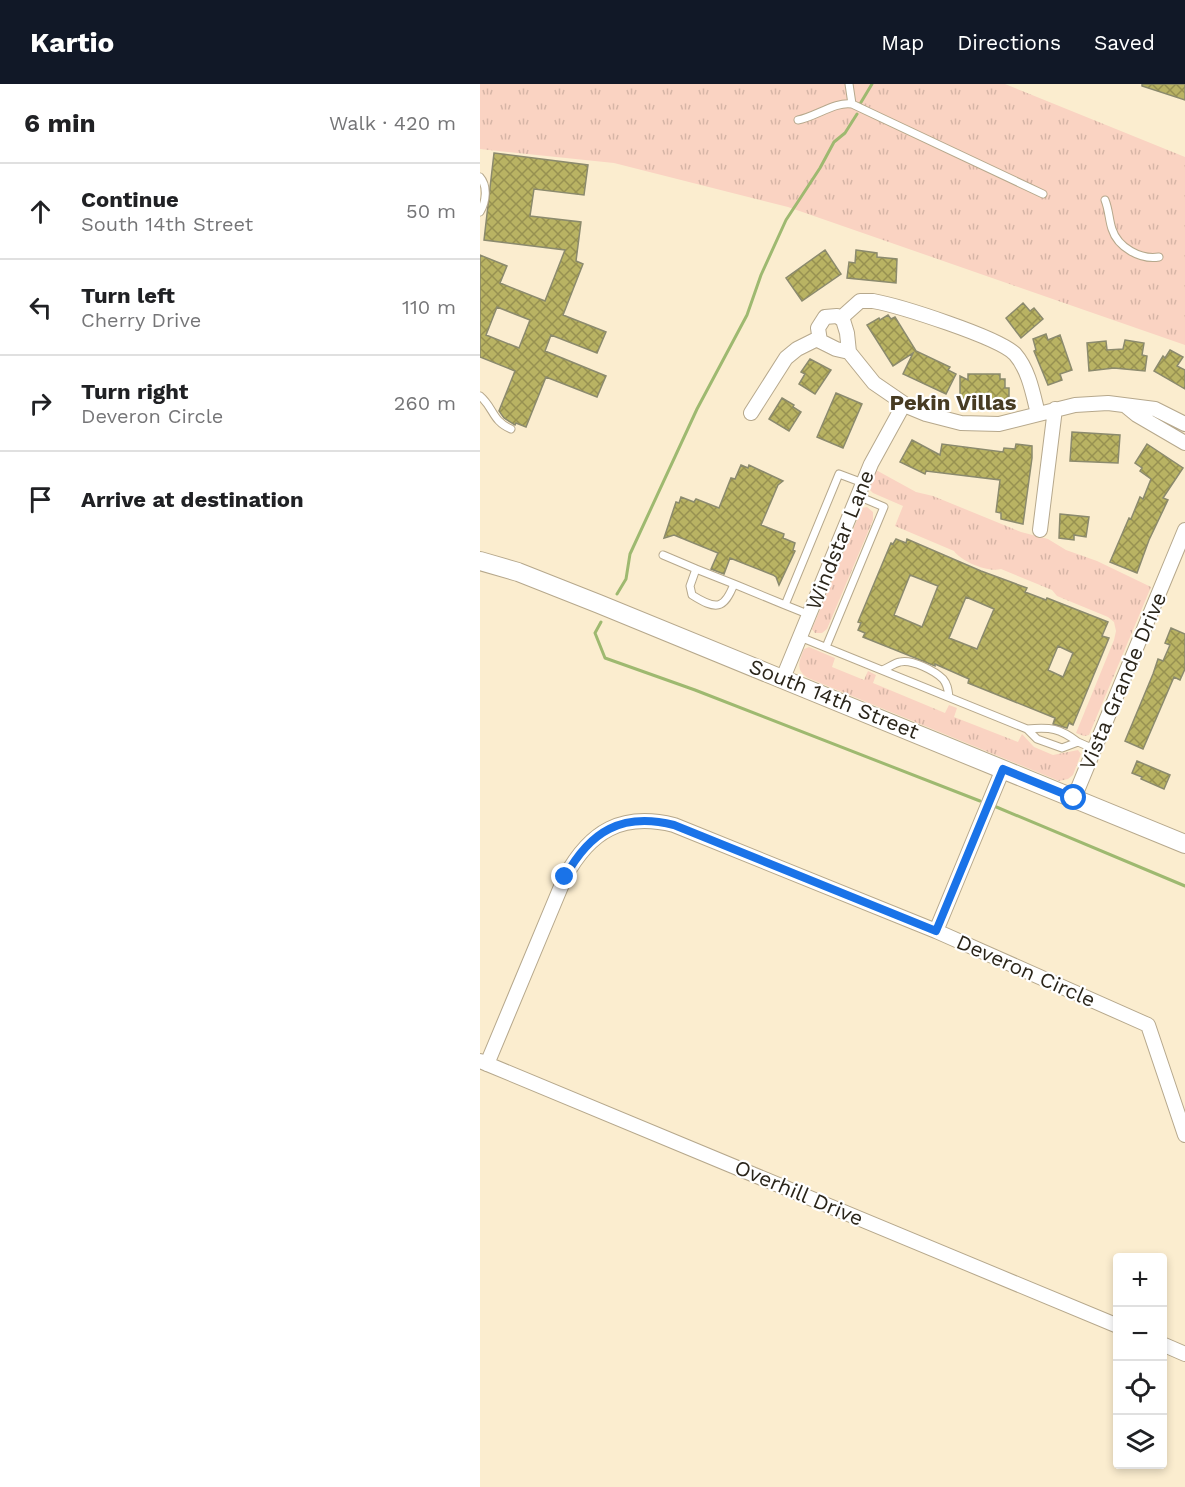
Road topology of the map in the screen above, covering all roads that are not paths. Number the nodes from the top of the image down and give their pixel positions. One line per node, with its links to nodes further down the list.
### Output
1 (849, 84): 2 (lane)
2 (852, 104): 3 (lane); 5 (lane)
3 (798, 120)
4 (480, 177): 7 (lane)
5 (1042, 194)
6 (1105, 200): 8 (lane)
7 (480, 212)
8 (1160, 257)
9 (841, 318): 10 (street); 11 (street); 17 (street)
10 (819, 338): 11 (street); 16 (street)
11 (849, 352): 13 (street)
12 (480, 396): 19 (lane)
13 (903, 404): 17 (street); 21 (street, Windstar Lane)
14 (1126, 406): 15 (street); 18 (street); 20 (street)
15 (1054, 410): 17 (street); 22 (street)
16 (751, 413)
17 (1038, 414)
18 (1185, 424)
19 (511, 429)
20 (1185, 443)
21 (861, 490): 28 (lane); 29 (street, Windstar Lane); 31 (lane)
22 (1040, 530)
23 (1185, 530): 37 (street, Vista Grande Drive)
24 (663, 555): 26 (lane)
25 (480, 561): 33 (main road, South 14th Street)
26 (696, 568): 27 (lane); 27 (lane)
27 (734, 584): 28 (lane)
28 (785, 605): 29 (lane)
29 (810, 615): 30 (street, Windstar Lane)
30 (800, 637): 31 (lane); 33 (street, Windstar Lane)
31 (826, 647): 32 (lane)
32 (882, 670): 34 (lane); 34 (lane)
33 (783, 678): 38 (main road, South 14th Street)
34 (949, 697): 35 (lane)
35 (1027, 729): 36 (lane); 36 (lane)
36 (1078, 742): 37 (lane)
37 (1094, 748): 39 (street, Vista Grande Drive)
38 (1003, 769): 39 (main road, South 14th Street); 41 (street)
39 (1074, 798): 40 (main road, South 14th Street)
40 (1185, 844)
41 (936, 931): 42 (street, Deveron Circle); 43 (street, Deveron Circle)
42 (483, 1063): 44 (street, Overhill Drive)
43 (1185, 1135)
44 (1113, 1324)
45 (1167, 1346): 46 (street)
46 (1185, 1354)

